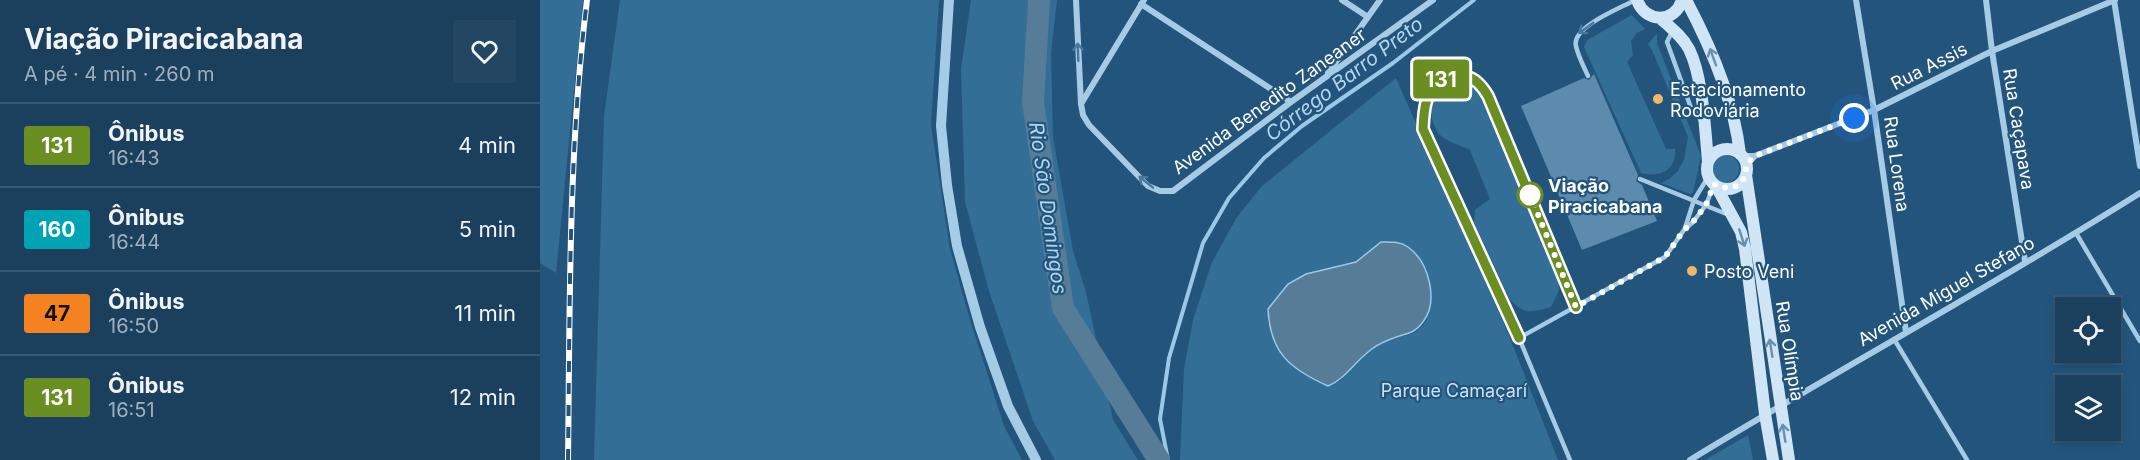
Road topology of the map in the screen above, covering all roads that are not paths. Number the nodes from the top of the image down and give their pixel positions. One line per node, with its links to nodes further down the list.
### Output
1 (948, 0): 41 (street)
2 (1076, 0): 19 (street, one-way to 2)
3 (1342, 0): 12 (street)
4 (1380, 0): 12 (street)
5 (1433, 0): 17 (street, Avenida Benedito Zaneaner)
6 (1636, 0): 13 (main road); 16 (lane, one-way to 16)
7 (1684, 0): 13 (main road); 23 (main road, Rua Olímpia, one-way to 7)
8 (1856, 0): 20 (street, Rua Lorena)
9 (1986, 0): 15 (street, Rua Caçapava)
10 (2115, 0): 15 (street, Rua Assis); 24 (street)
11 (1142, 2): 18 (street); 19 (street)
12 (1368, 17): 17 (street)
13 (1660, 18): 14 (main road)
14 (1673, 29): 21 (main road); 21 (lane)
15 (1992, 51): 20 (street, Rua Assis); 33 (street, Rua Caçapava)
16 (1588, 76)
17 (1325, 77): 18 (street, Avenida Benedito Zaneaner)
18 (1292, 102): 19 (street, Avenida Benedito Zaneaner, one-way to 19)
19 (1081, 104)
20 (1874, 110): 23 (street, Rua Assis); 35 (street, Rua Lorena)
21 (1705, 125): 22 (main road)
22 (1708, 161): 23 (main road); 26 (main road)
23 (1746, 161): 26 (main road); 39 (main road, Rua Olímpia, one-way to 23)
24 (2140, 166)
25 (1640, 179): 28 (lane)
26 (1713, 182): 28 (lane); 29 (lane); 30 (main road, Rua Olímpia)
27 (2140, 193): 32 (street, Avenida Miguel Stefano)
28 (1694, 200): 29 (lane); 31 (lane)
29 (1706, 205): 30 (lane); 31 (lane)
30 (1732, 216): 40 (main road, Rua Olímpia, one-way to 40)
31 (1684, 230): 34 (lane)
32 (2076, 233): 33 (street, Avenida Miguel Stefano); 38 (lane)
33 (2025, 261): 35 (street, Avenida Miguel Stefano)
34 (1576, 307): 36 (lane); 36 (lane)
35 (1906, 332): 37 (street, Avenida Miguel Stefano)
36 (1519, 338): 42 (lane)
37 (1894, 339): 39 (street, Avenida Miguel Stefano); 46 (lane)
38 (2140, 340)
39 (1780, 406): 40 (street, Avenida Miguel Stefano); 45 (main road, Rua Olímpia, one-way to 39)
40 (1765, 414): 43 (street, Avenida Miguel Stefano); 44 (main road, Rua Olímpia)
41 (1036, 460)
42 (1570, 460)
43 (1690, 460)
44 (1773, 460)
45 (1789, 460)
46 (1967, 460)

